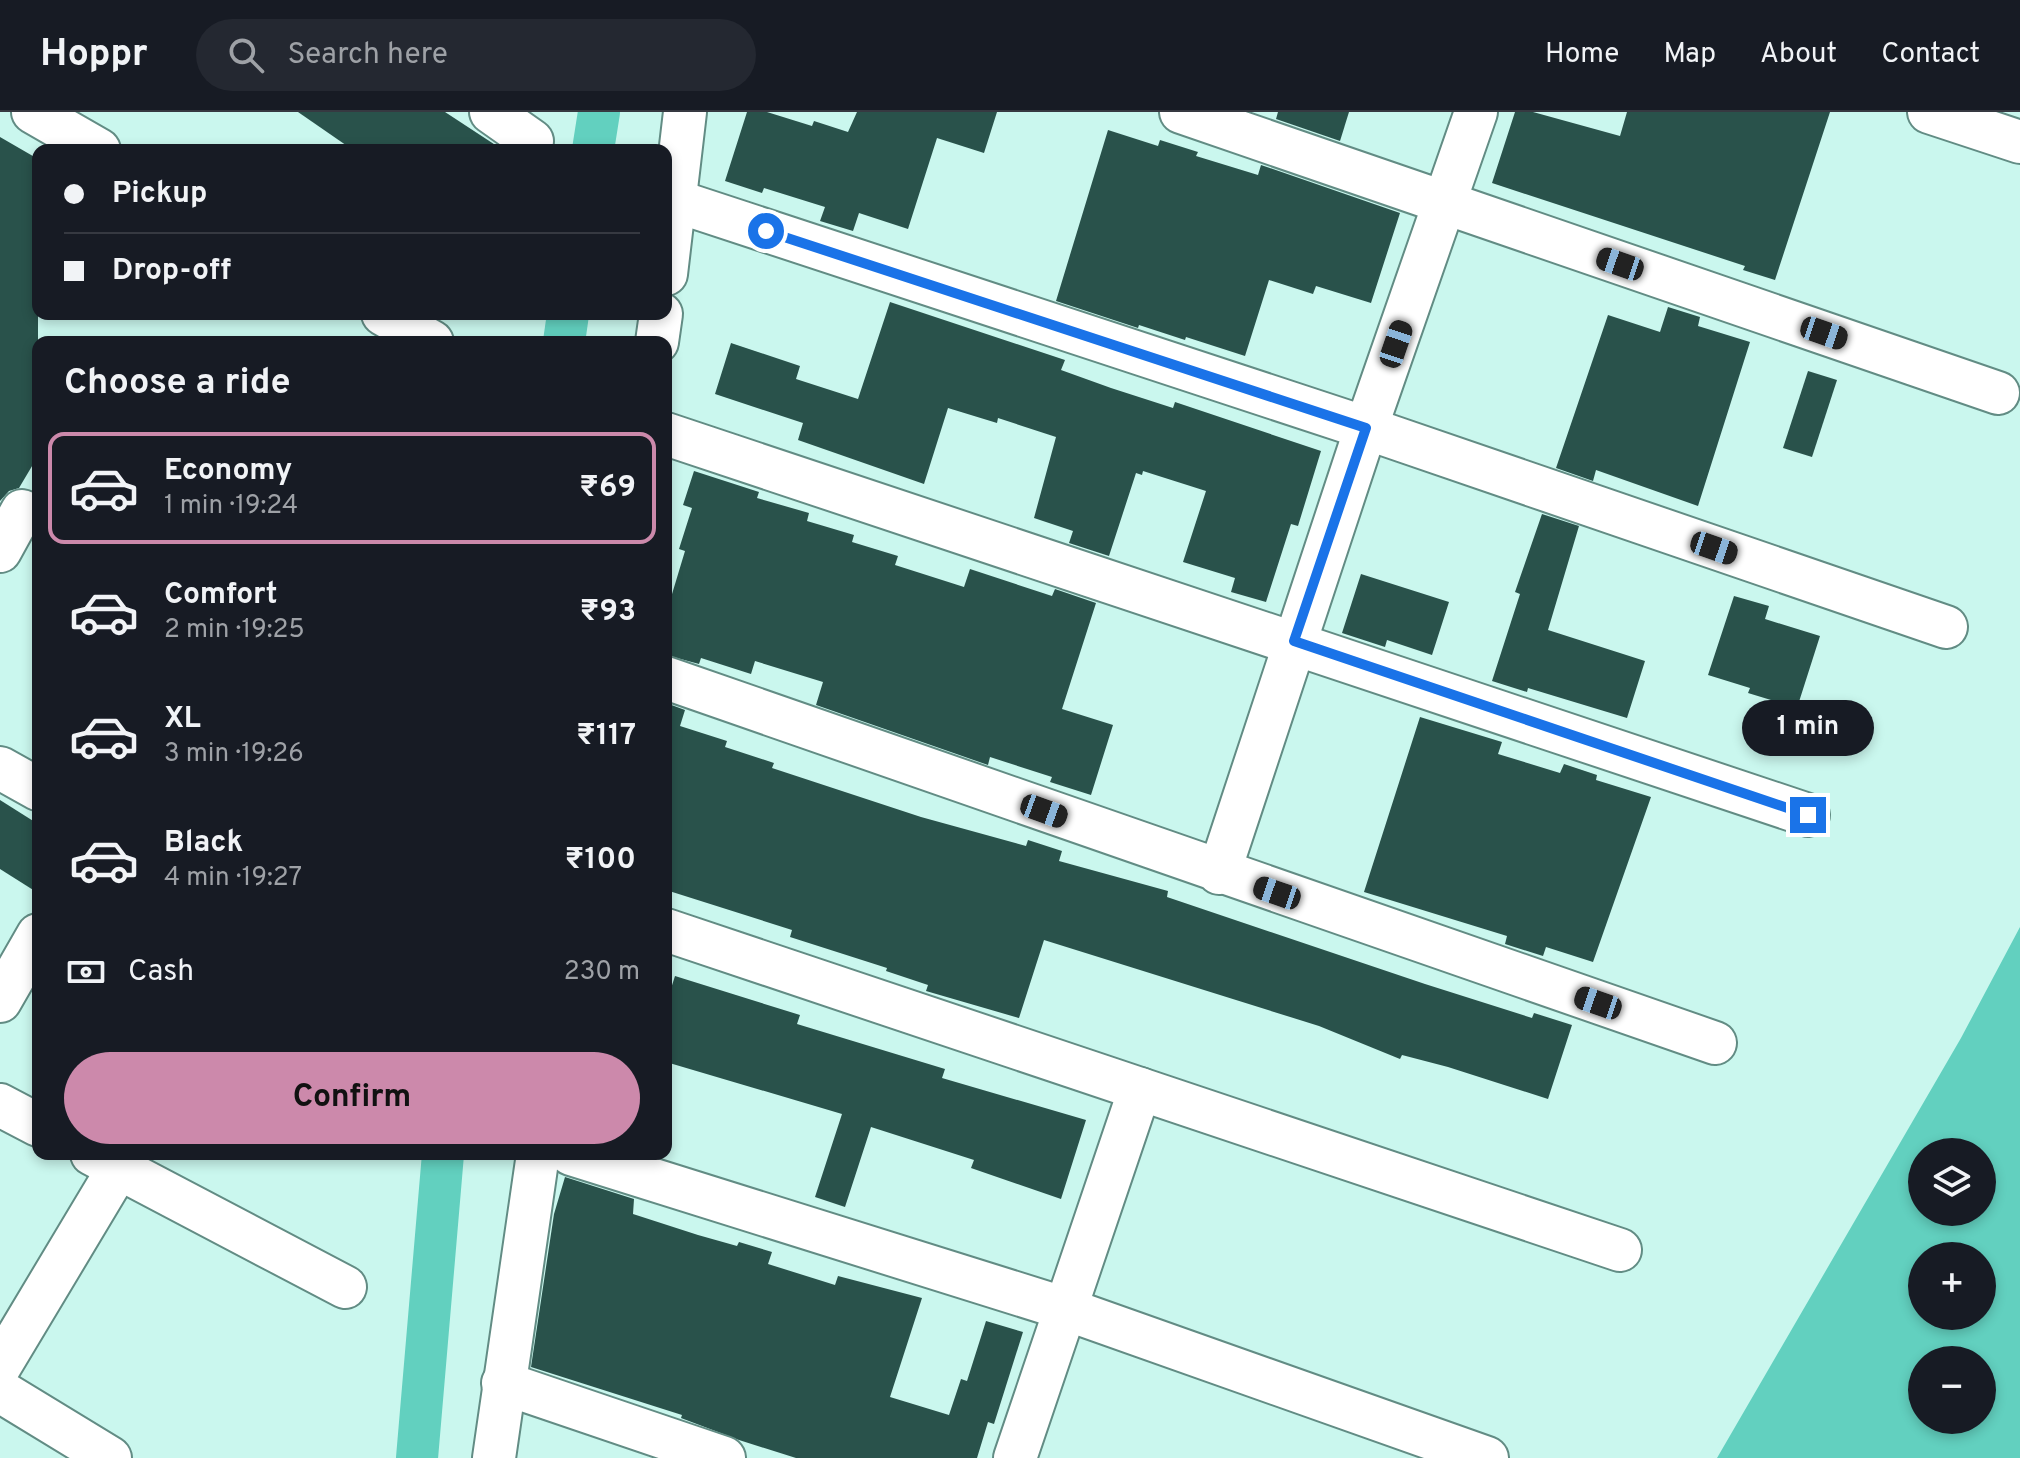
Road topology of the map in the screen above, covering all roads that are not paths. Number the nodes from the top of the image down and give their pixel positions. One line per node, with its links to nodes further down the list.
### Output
1 (33, 112): 9 (street)
2 (491, 112): 7 (street)
3 (685, 112): 10 (street)
4 (1181, 112): 11 (street)
5 (1476, 112): 11 (street)
6 (1929, 112): 8 (street)
7 (532, 141)
8 (2020, 142)
9 (89, 144)
10 (676, 201): 12 (street); 16 (street)
11 (1445, 204): 15 (street); 16 (street)
12 (672, 230)
13 (394, 320): 14 (street)
14 (422, 336)
15 (1998, 393)
16 (1366, 428): 20 (street); 21 (street)
17 (672, 436): 21 (street)
18 (20, 510): 19 (street)
19 (0, 551)
20 (1946, 627)
21 (1294, 641): 25 (street); 26 (street)
22 (672, 680): 26 (street)
23 (0, 768): 24 (street)
24 (32, 786)
25 (1808, 815)
26 (1219, 873): 30 (street)
27 (672, 932): 31 (street)
28 (32, 945): 29 (street)
29 (0, 1001)
30 (1715, 1043)
31 (1140, 1089): 38 (street); 40 (street)
32 (0, 1105): 33 (street)
33 (32, 1122)
34 (111, 1160): 41 (street)
35 (114, 1160): 39 (street)
36 (537, 1160): 42 (street)
37 (590, 1160): 40 (street)
38 (1620, 1250)
39 (345, 1287)
40 (1066, 1309): 47 (street); 48 (street)
41 (0, 1366)
42 (503, 1383): 45 (street); 46 (street)
43 (0, 1391): 44 (street)
44 (110, 1458)
45 (494, 1458)
46 (724, 1458)
47 (1015, 1458)
48 (1487, 1458)

